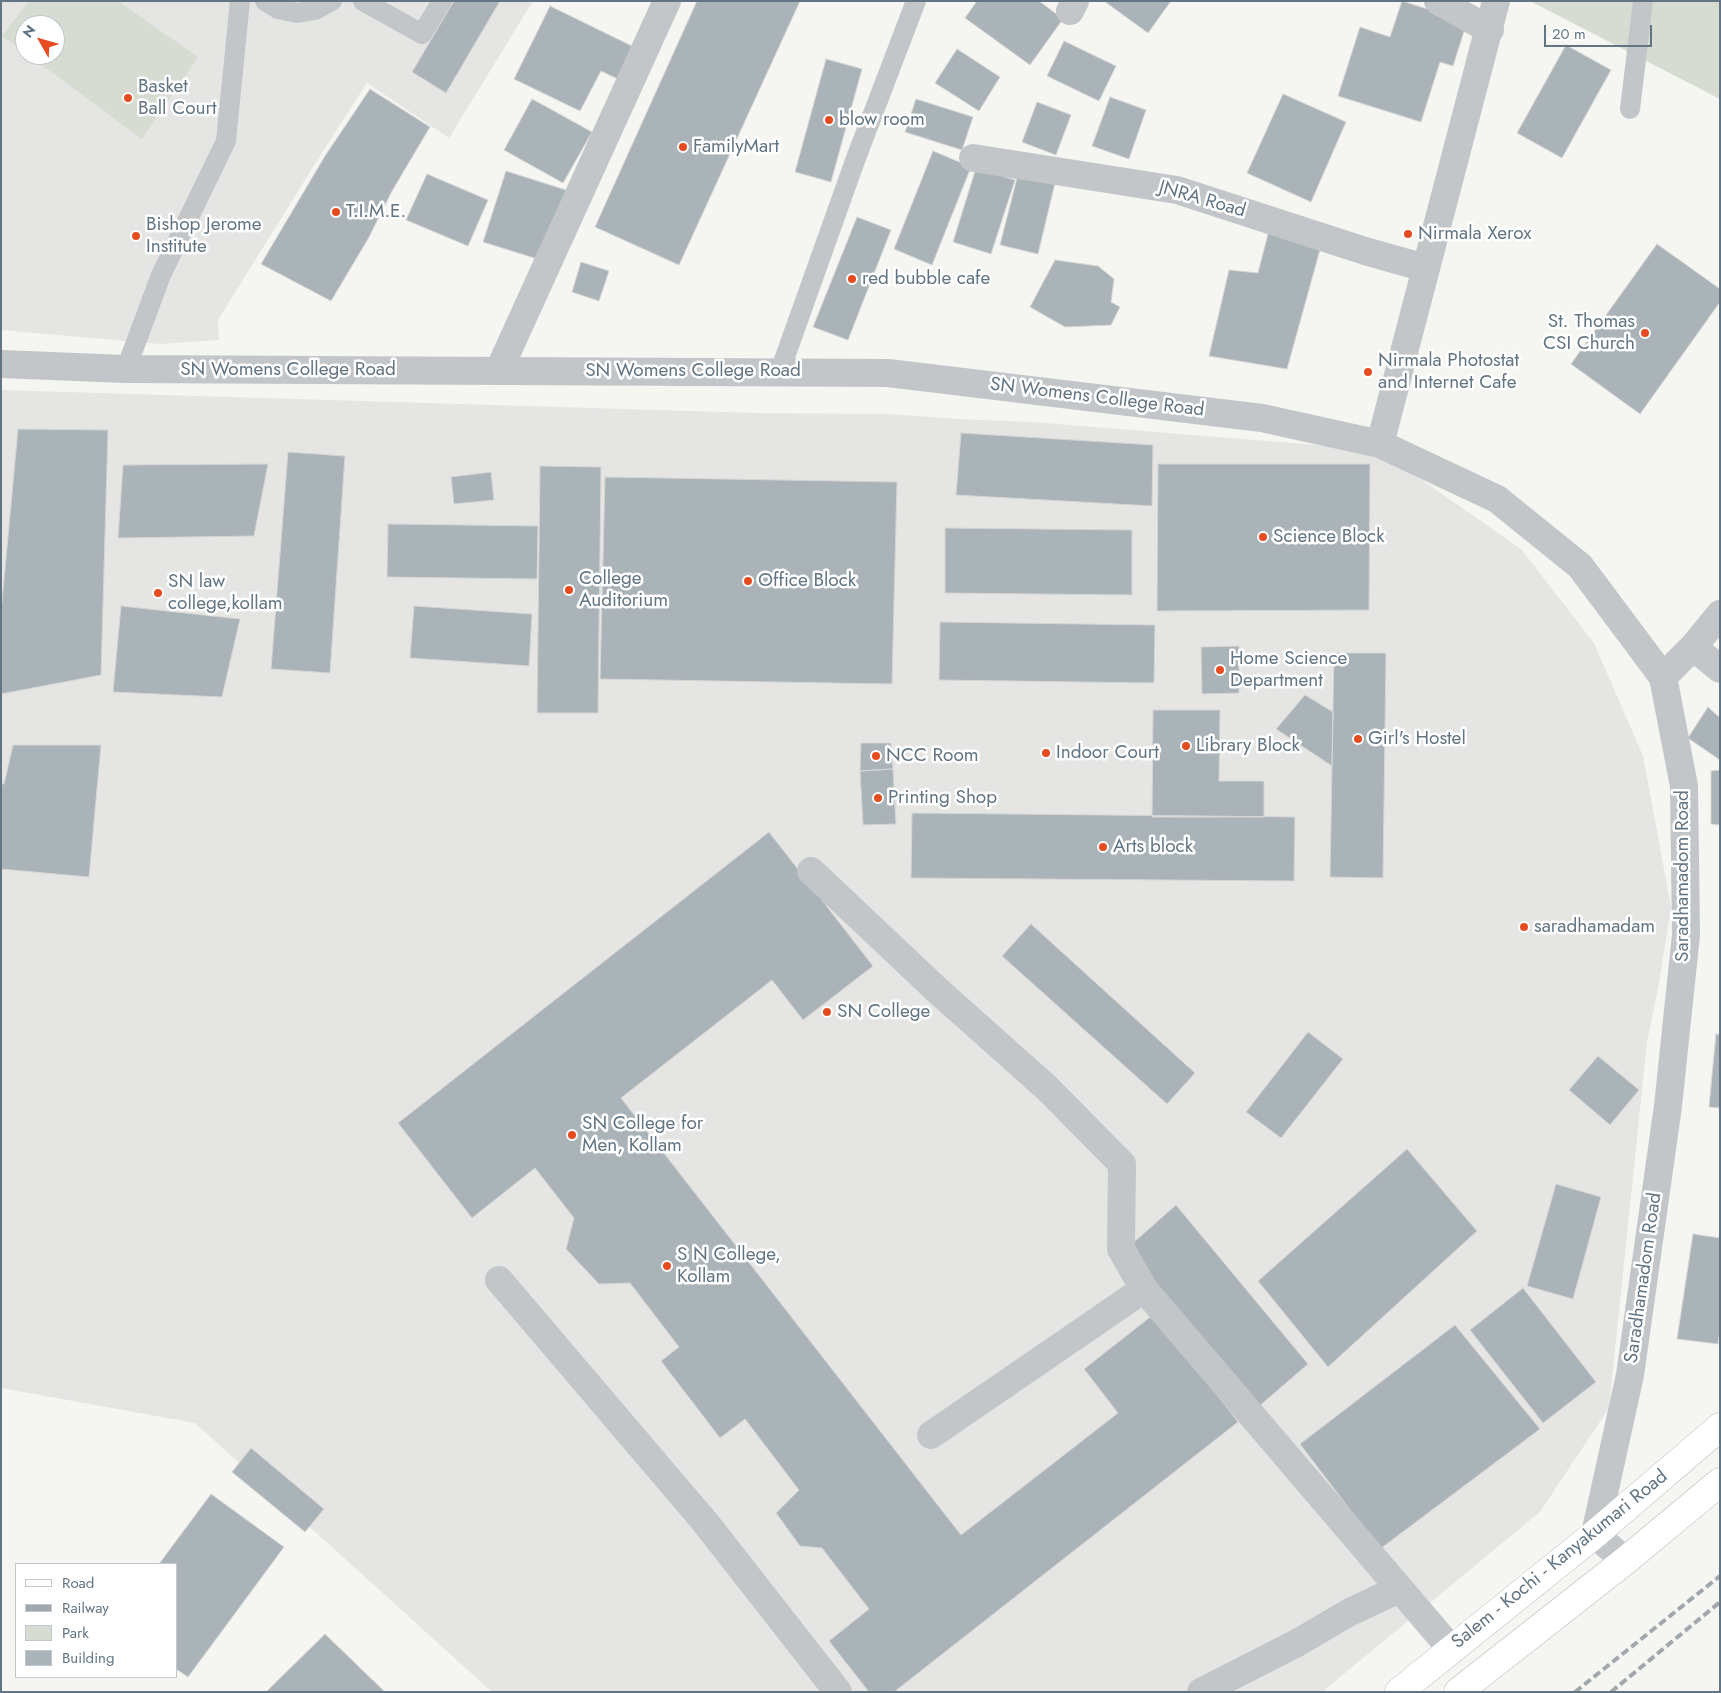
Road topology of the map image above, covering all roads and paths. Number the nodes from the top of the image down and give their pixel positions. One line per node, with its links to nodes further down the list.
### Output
1 (240, 1): 16 (lane)
2 (264, 1): 3 (lane)
3 (332, 1)
4 (363, 1): 5 (lane)
5 (442, 1)
6 (667, 1): 17 (street)
7 (916, 1): 18 (lane)
8 (1438, 1): 11 (street)
9 (1496, 1): 11 (street)
10 (1643, 1): 12 (lane)
11 (1490, 30): 14 (street)
12 (1630, 109)
13 (973, 158): 14 (street, JNRA Road)
14 (1425, 268): 19 (street)
15 (1, 364): 16 (street, SN Womens College Road)
16 (126, 369): 17 (street, SN Womens College Road)
17 (499, 370): 18 (street, SN Womens College Road)
18 (780, 371): 19 (street, SN Womens College Road)
19 (1380, 444): 23 (street, Saradhamadom Road)
20 (1720, 614): 21 (street)
21 (1693, 646): 22 (street); 23 (street)
22 (1720, 669)
23 (1664, 677): 30 (street, Saradhamadom Road)
24 (811, 871): 26 (street)
25 (499, 1280): 34 (street)
26 (1144, 1289): 28 (street); 32 (street)
27 (1720, 1427): 30 (main road, Salem - Kochi - Kanyakumari Road)
28 (931, 1435)
29 (1720, 1482): 31 (main road)
30 (1595, 1534): 31 (street); 33 (main road, Salem - Kochi - Kanyakumari Road)
31 (1626, 1561): 37 (main road)
32 (1399, 1589): 33 (street); 35 (street)
33 (1452, 1650): 36 (main road, Salem - Kochi - Kanyakumari Road)
34 (838, 1692)
35 (1201, 1692)
36 (1399, 1692)
37 (1458, 1692)

